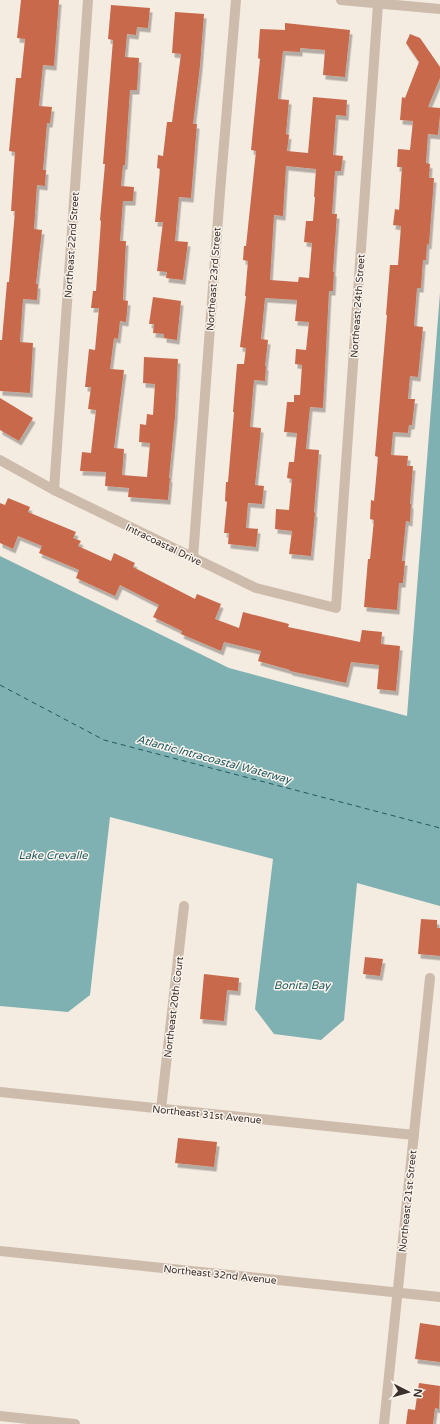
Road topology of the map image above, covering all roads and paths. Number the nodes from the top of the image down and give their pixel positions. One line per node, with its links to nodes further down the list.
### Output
1 (88, 0): 9 (street, Northeast 22nd Street)
2 (236, 0): 10 (street, Northeast 23rd Street)
3 (341, 0): 4 (street)
4 (378, 4): 6 (street); 11 (street, Northeast 24th Street)
5 (440, 4): 6 (street)
6 (428, 8): 7 (street)
7 (440, 9)
8 (0, 460): 9 (street, Intracoastal Drive)
9 (54, 490): 10 (street, Intracoastal Drive)
10 (193, 558): 11 (street, Intracoastal Drive)
11 (336, 608)
12 (184, 906): 15 (street, Northeast 20th Court)
13 (430, 978): 16 (street, Northeast 21st Street)
14 (0, 1092): 15 (street, Northeast 31st Avenue)
15 (161, 1109): 16 (street, Northeast 31st Avenue)
16 (414, 1135): 18 (street, Northeast 21st Street)
17 (0, 1251): 18 (street, Northeast 32nd Avenue)
18 (397, 1292): 19 (street, Northeast 32nd Avenue); 22 (street, Northeast 21st Street)
19 (440, 1297)
20 (0, 1416): 21 (street)
21 (75, 1424)
22 (384, 1424)

